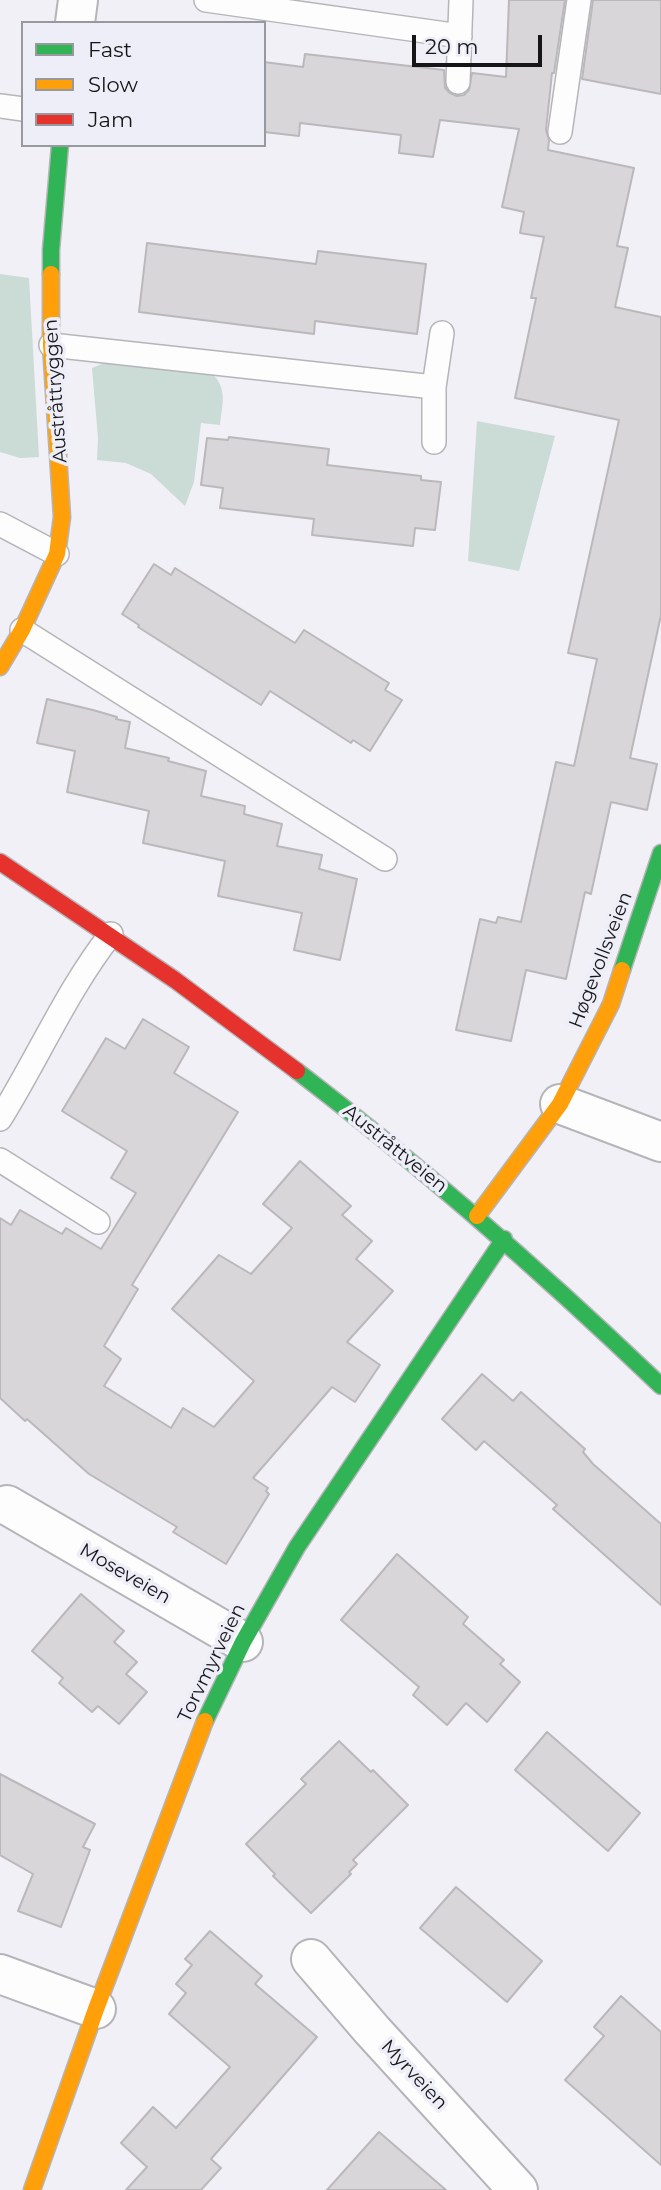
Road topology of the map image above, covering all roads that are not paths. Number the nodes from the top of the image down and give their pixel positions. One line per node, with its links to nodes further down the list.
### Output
1 (78, 0): 5 (street)
2 (206, 0): 6 (lane)
3 (461, 0): 6 (lane)
4 (579, 0): 10 (lane)
5 (75, 21)
6 (460, 36): 7 (lane)
7 (458, 82)
8 (0, 107): 9 (lane)
9 (21, 109)
10 (560, 132)
11 (60, 147): 13 (street, Austråttryggen)
12 (442, 333): 14 (lane)
13 (51, 345): 14 (lane); 17 (street, Austråttryggen)
14 (434, 387): 15 (lane)
15 (434, 442)
16 (0, 524): 17 (lane)
17 (57, 554): 18 (street, Austråttryggen)
18 (22, 630): 19 (street, Austråttryggen); 21 (lane)
19 (0, 667)
20 (661, 853): 24 (street, Høgevollsveien)
21 (386, 859)
22 (0, 862): 23 (street, Austråttveien)
23 (111, 934): 25 (lane); 28 (street, Austråttveien)
24 (560, 1104): 26 (street); 28 (street, Høgevollsveien)
25 (0, 1119)
26 (661, 1142)
27 (0, 1160): 29 (lane)
28 (477, 1216): 30 (street, Austråttveien)
29 (98, 1222)
30 (504, 1239): 31 (street, Austråttveien); 33 (street, Torvmyrveien)
31 (661, 1386)
32 (7, 1504): 33 (street, Moseveien)
33 (243, 1643): 36 (street, Torvmyrveien)
34 (311, 1959): 38 (street, Myrveien)
35 (0, 1974): 36 (street)
36 (96, 2009): 37 (street, Torvmyrveien)
37 (32, 2190)
38 (518, 2190)

